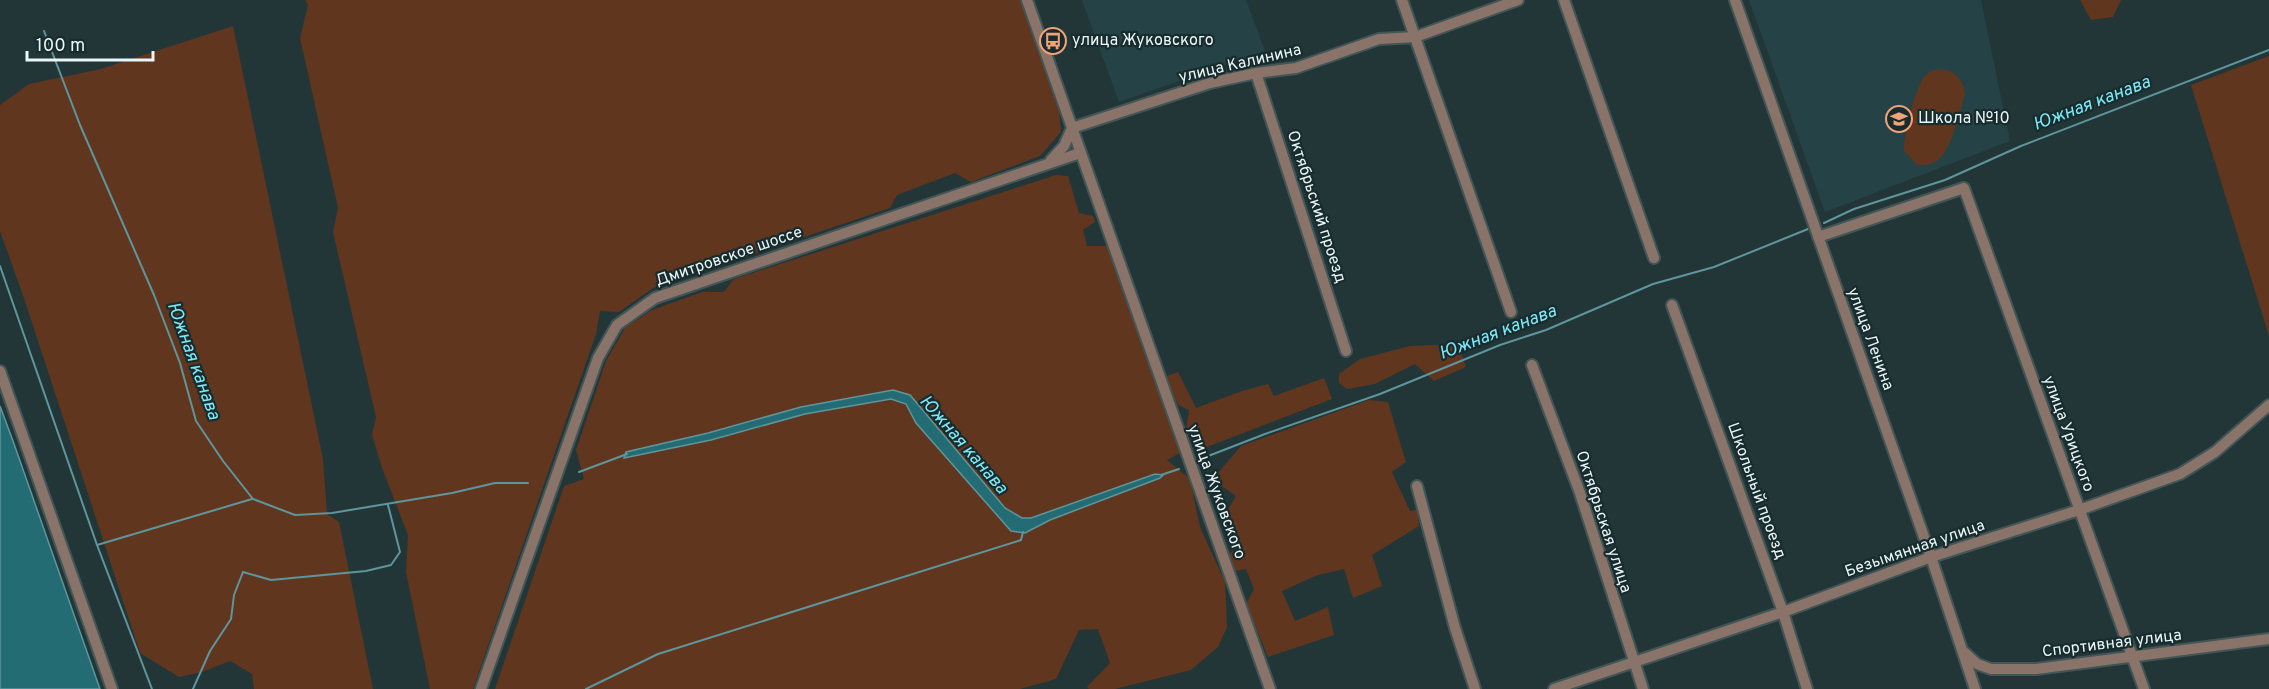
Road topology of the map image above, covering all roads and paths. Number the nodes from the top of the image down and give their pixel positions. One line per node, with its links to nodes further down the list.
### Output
1 (1027, 0): 8 (street, улица Жуковского)
2 (1402, 0): 6 (street)
3 (1518, 0): 6 (street, улица Калинина)
4 (1564, 0): 12 (street)
5 (1735, 0): 11 (street, улица Ленина)
6 (1415, 37): 7 (street, улица Калинина); 14 (street)
7 (1256, 73): 8 (street, улица Калинина); 15 (street, Октябрьский проезд)
8 (1072, 128): 9 (street, улица Жуковского); 10 (street)
9 (1080, 153): 10 (street, Дмитровское шоссе); 29 (street, улица Жуковского)
10 (1047, 164): 28 (street, Дмитровское шоссе)
11 (1818, 237): 20 (street, улица Урицкого); 21 (street, улица Ленина)
12 (1654, 258)
13 (1672, 305): 22 (street, Школьный проезд)
14 (1510, 312)
15 (1346, 351)
16 (1532, 365): 26 (street, Октябрьская улица)
17 (0, 370): 27 (street)
18 (2269, 405): 20 (street, Безымянная улица)
19 (1417, 486): 30 (street)
20 (2079, 510): 21 (street, Безымянная улица); 25 (street, улица Урицкого)
21 (1931, 557): 22 (street, Безымянная улица); 24 (street, улица Ленина)
22 (1784, 612): 26 (street, Безымянная улица); 33 (street, Школьный проезд)
23 (2269, 639): 25 (street, Спортивная улица)
24 (1964, 651): 25 (street, Спортивная улица); 34 (street, улица Ленина)
25 (2134, 657): 35 (street, улица Урицкого)
26 (1633, 663): 31 (street, Безымянная улица); 32 (street, Октябрьская улица)
27 (112, 689)
28 (481, 689)
29 (1270, 689)
30 (1475, 689)
31 (1554, 689)
32 (1643, 689)
33 (1808, 689)
34 (1973, 689)
35 (2144, 689)

